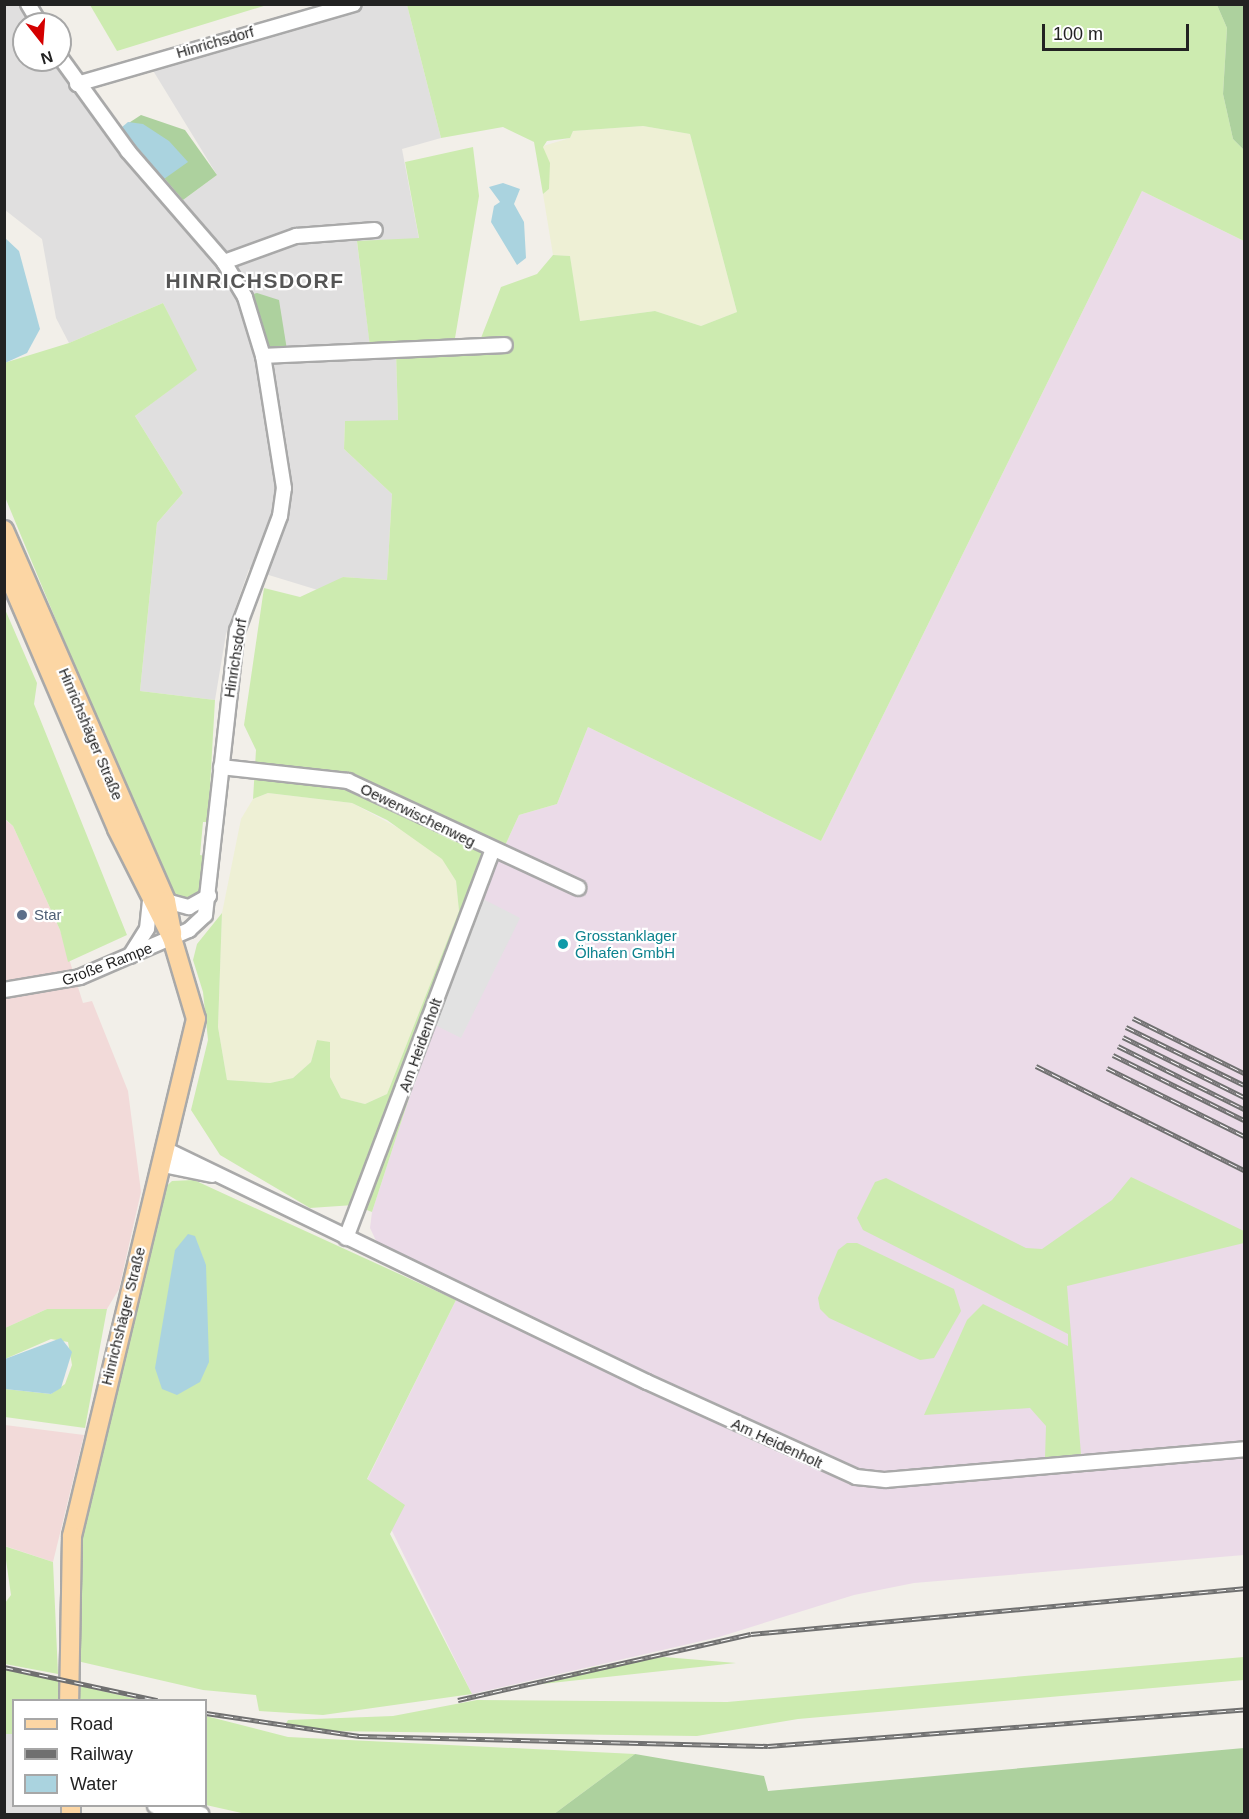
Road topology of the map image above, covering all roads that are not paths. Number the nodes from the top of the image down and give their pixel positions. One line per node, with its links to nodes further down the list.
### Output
1 (354, 4): 3 (street, Hinrichsdorf)
2 (69, 72): 3 (street, Hinrichsdorf)
3 (77, 84): 5 (street, Hinrichsdorf)
4 (375, 230): 5 (street)
5 (224, 262): 7 (street, Hinrichsdorf)
6 (505, 345): 7 (street)
7 (263, 356): 10 (street, Hinrichsdorf)
8 (4, 530): 14 (main road, Hinrichshäger Straße)
9 (4, 565): 14 (main road, Hinrichshäger Straße)
10 (221, 767): 11 (street, Oewerwischenweg); 13 (street, Hinrichsdorf)
11 (492, 851): 12 (street, Oewerwischenweg); 19 (street, Am Heidenholt)
12 (576, 891)
13 (209, 896): 14 (street); 15 (street, Hinrichsdorf)
14 (158, 901): 15 (main road, Hinrichshäger Straße); 16 (street)
15 (172, 938): 16 (street, Große Rampe); 18 (main road, Hinrichshäger Straße)
16 (130, 956): 17 (street, Große Rampe)
17 (4, 990)
18 (165, 1157): 19 (street, Am Heidenholt); 21 (main road, Hinrichshäger Straße)
19 (346, 1238): 20 (street, Am Heidenholt)
20 (1245, 1449)
21 (69, 1699)
22 (160, 1807): 23 (street)
23 (201, 1815)

